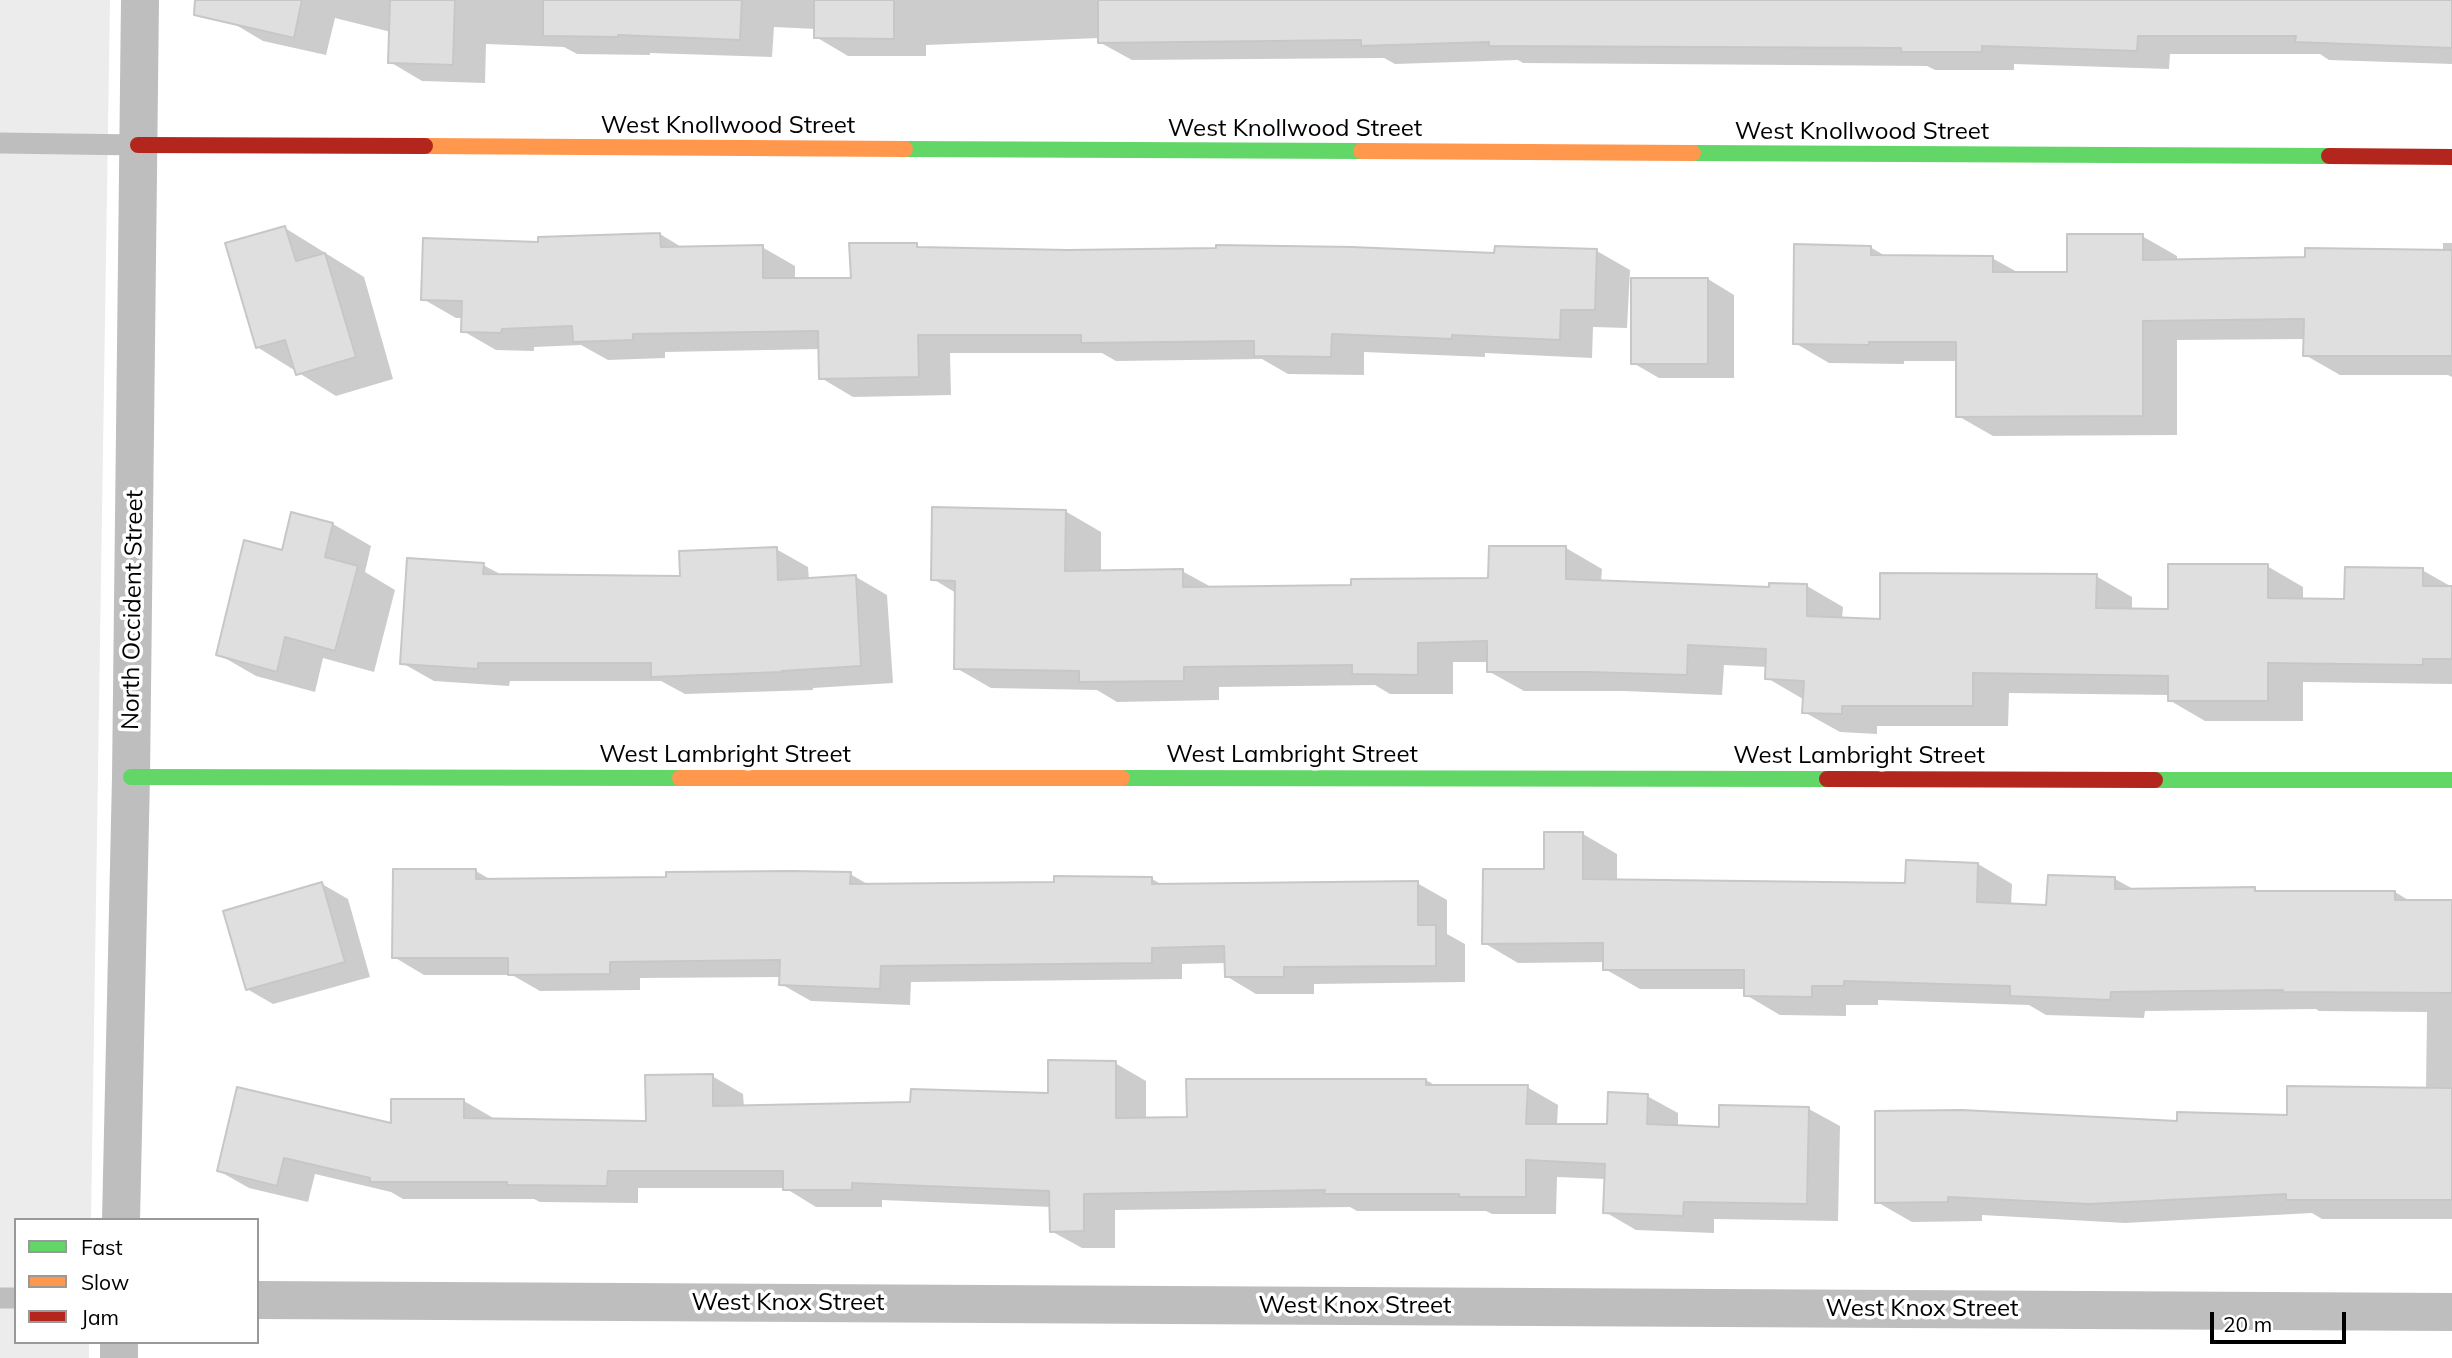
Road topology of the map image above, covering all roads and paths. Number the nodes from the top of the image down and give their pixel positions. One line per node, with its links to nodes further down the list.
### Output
1 (140, 0): 3 (street, North Occident Street)
2 (0, 143): 3 (lane)
3 (138, 145): 4 (street, West Knollwood Street); 5 (street, North Occident Street)
4 (2452, 158)
5 (131, 777): 6 (street, West Lambright Street); 7 (street, North Occident Street)
6 (2452, 780)
7 (121, 1218)
8 (259, 1300): 9 (street, West Knox Street)
9 (2452, 1312)

